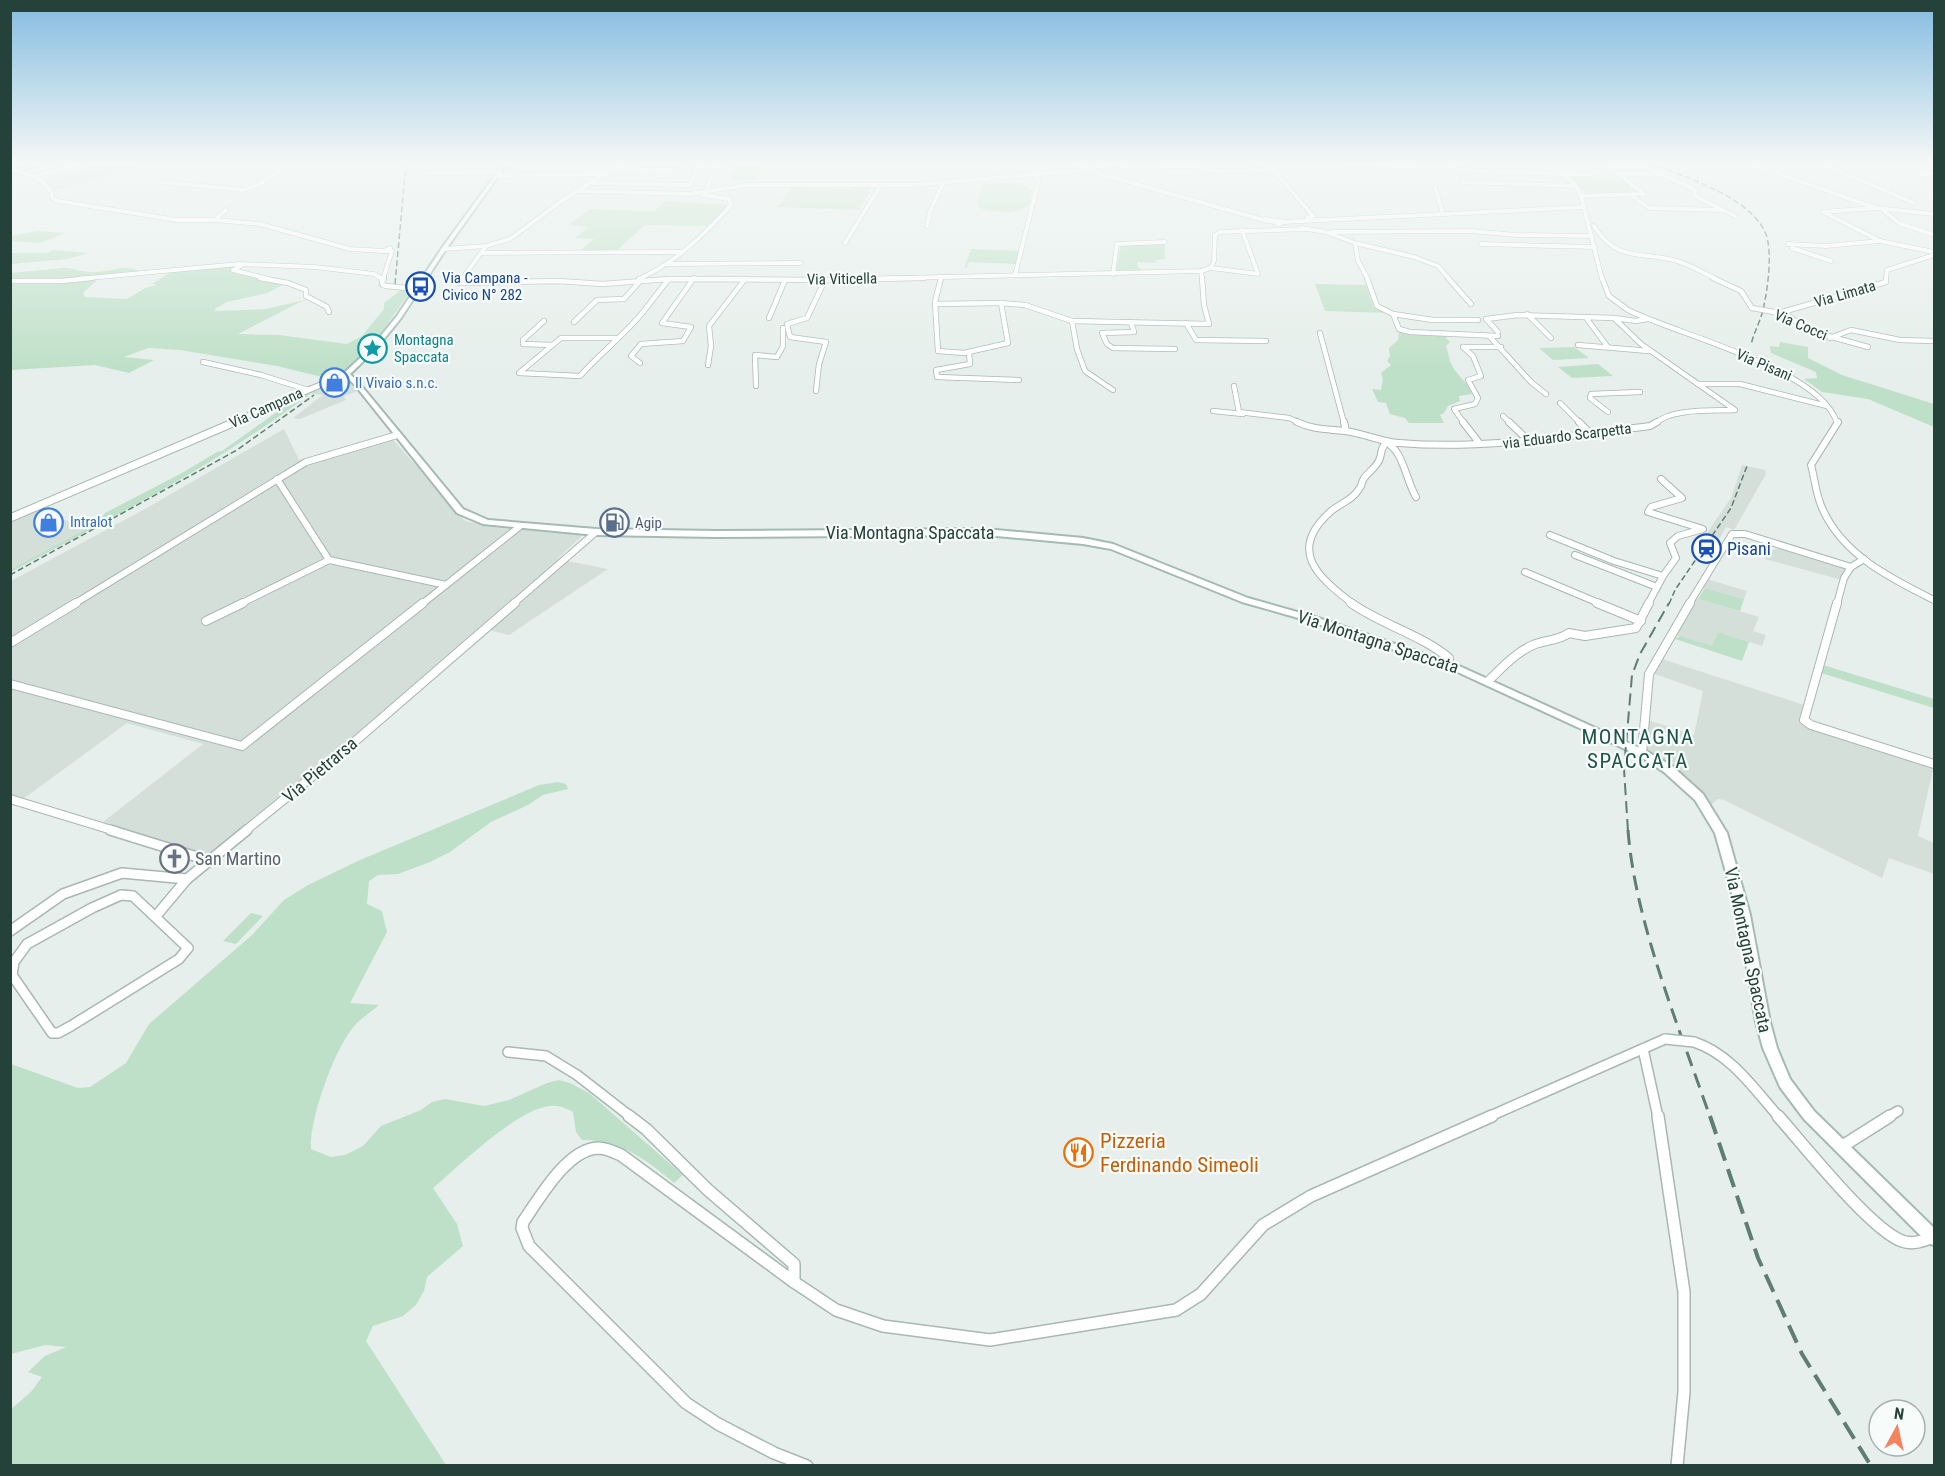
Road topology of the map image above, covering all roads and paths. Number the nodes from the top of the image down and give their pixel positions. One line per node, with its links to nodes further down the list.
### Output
1 (292, 233): 24 (street)
2 (456, 233): 23 (main road, Via Campana)
3 (519, 233): 20 (street)
4 (701, 233): 25 (street)
5 (851, 233): 17 (street)
6 (1027, 233): 35 (street)
7 (1223, 233): 32 (street)
8 (1243, 233): 32 (street)
9 (1328, 233): 18 (street)
10 (1492, 233): 14 (street)
11 (1591, 233): 14 (street)
12 (1596, 233): 51 (street, Via Cocci, bridge)
13 (1864, 233): 15 (street)
14 (1592, 236): 21 (street)
15 (1880, 241): 27 (street); 28 (street)
16 (1165, 242): 34 (street)
17 (845, 243)
18 (1355, 243): 49 (street); 52 (street)
19 (1481, 244): 21 (street)
20 (486, 246): 23 (street); 26 (street, Via Viticella)
21 (1595, 247): 58 (street, Via Pisani)
22 (390, 248): 24 (street)
23 (444, 249): 46 (main road, Via Campana)
24 (384, 251): 40 (street)
25 (681, 252): 26 (street); 30 (street)
26 (481, 253): 45 (street, Via Viticella)
27 (1935, 254): 51 (street, Via Limata)
28 (1831, 261)
29 (801, 263): 30 (street)
30 (666, 264): 45 (street)
31 (245, 265): 40 (street); 43 (street); 50 (street)
32 (1211, 268): 33 (street, Via Viticella)
33 (1202, 272): 34 (street, Via Viticella); 63 (street)
34 (1113, 274): 35 (street, Via Viticella)
35 (1015, 275): 37 (street, Via Viticella)
36 (694, 278): 38 (street, Via Viticella); 39 (street, Via Viticella); 81 (street)
37 (941, 278): 42 (street, Via Viticella); 48 (street)
38 (669, 279): 44 (street, Via Viticella); 67 (street)
39 (744, 279): 41 (street, Via Viticella); 82 (street)
40 (383, 280): 46 (street)
41 (785, 280): 42 (street, Via Viticella); 54 (street)
42 (825, 280): 64 (street)
43 (10, 281)
44 (640, 281): 45 (street, Via Viticella); 61 (street)
45 (632, 282)
46 (417, 289): 83 (main road, Via Campana)
47 (1000, 303): 48 (street); 60 (street); 79 (street)
48 (935, 304): 79 (street)
49 (1470, 304)
50 (329, 312)
51 (1777, 312): 69 (street, Via Cocci)
52 (1393, 314): 57 (street); 66 (street)
53 (1527, 314): 56 (street); 66 (street); 68 (street)
54 (770, 318)
55 (1614, 318): 56 (street); 58 (street); 78 (street, via Eduardo Scarpetta)
56 (1587, 319): 74 (street)
57 (1478, 320)
58 (1642, 320): 94 (street, Via Pisani)
59 (544, 321): 72 (street)
60 (1072, 321): 62 (street); 89 (street)
61 (574, 322)
62 (1131, 322): 63 (street); 77 (street)
63 (1186, 323): 70 (street)
64 (787, 324): 86 (street); 90 (street)
65 (1320, 333): 99 (street)
66 (1489, 336): 75 (street)
67 (618, 338): 72 (street); 72 (street)
68 (1551, 338)
69 (1830, 338): 71 (street); 76 (street, Via Cocci)
70 (1266, 341)
71 (1935, 341)
72 (552, 345)
73 (1578, 345): 78 (street)
74 (1607, 346)
75 (1501, 347): 92 (street); 104 (street)
76 (1868, 347)
77 (1175, 349)
78 (1651, 351): 85 (street, via Eduardo Scarpetta)
79 (969, 353): 84 (street)
80 (203, 362): 88 (street)
81 (640, 363)
82 (708, 365)
83 (346, 374): 88 (street, Via Campana); 101 (main road, Via Montagna Spaccata)
84 (1018, 380)
85 (1698, 384): 94 (street); 100 (street, via Eduardo Scarpetta)
86 (756, 386)
87 (1234, 386): 98 (street, via Eduardo Scarpetta)
88 (308, 390): 108 (street, Via Campana)
89 (1113, 390)
90 (816, 391)
91 (1640, 393): 96 (street)
92 (1546, 394)
93 (1560, 403): 100 (street)
94 (1827, 406): 113 (street)
95 (1213, 411): 98 (street)
96 (1608, 412)
97 (1503, 416): 102 (street)
98 (1295, 420): 99 (street, via Eduardo Scarpetta)
99 (1346, 432): 103 (street, via Eduardo Scarpetta)
100 (1589, 432): 102 (street, via Eduardo Scarpetta)
101 (397, 435): 105 (street); 109 (main road, Via Montagna Spaccata)
102 (1529, 441): 104 (street, via Eduardo Scarpetta)
103 (1386, 442): 104 (street, via Eduardo Scarpetta); 107 (street); 124 (street)
104 (1480, 444)
105 (277, 479): 114 (street); 123 (street)
106 (1661, 479): 117 (street)
107 (1416, 497)
108 (10, 518)
109 (519, 526): 110 (main road, Via Montagna Spaccata); 118 (street)
110 (596, 532): 124 (main road, Via Montagna Spaccata); 130 (street, Via Pietrarsa)
111 (1550, 535): 117 (street)
112 (1575, 555): 119 (street)
113 (1864, 559): 115 (street); 120 (street)
114 (329, 560): 118 (street); 121 (street)
115 (1851, 567): 127 (street); 128 (street)
116 (1525, 572): 122 (street)
117 (1663, 576): 119 (street)
118 (446, 585): 126 (street)
119 (1657, 587): 122 (street)
120 (1935, 600)
121 (206, 621)
122 (1641, 621): 125 (street)
123 (10, 643)
124 (1448, 664): 125 (main road, Via Montagna Spaccata)
125 (1488, 681): 127 (main road, Via Montagna Spaccata)
126 (10, 684)
127 (1642, 753): 137 (main road, Via Montagna Spaccata)
128 (1935, 764)
129 (10, 799): 130 (street)
130 (210, 861): 131 (street, Via Pietrarsa)
131 (187, 879): 132 (street, Via Pietrarsa); 133 (street)
132 (156, 916): 132 (street)
133 (10, 931)
134 (1643, 1049): 138 (street, bridge); 139 (street); 141 (street)
135 (508, 1052): 139 (street)
136 (1898, 1111): 137 (street)
137 (1841, 1147): 138 (main road, Via Montagna Spaccata)
138 (1934, 1238)
139 (795, 1282): 140 (street)
140 (807, 1466)
141 (1677, 1466)

